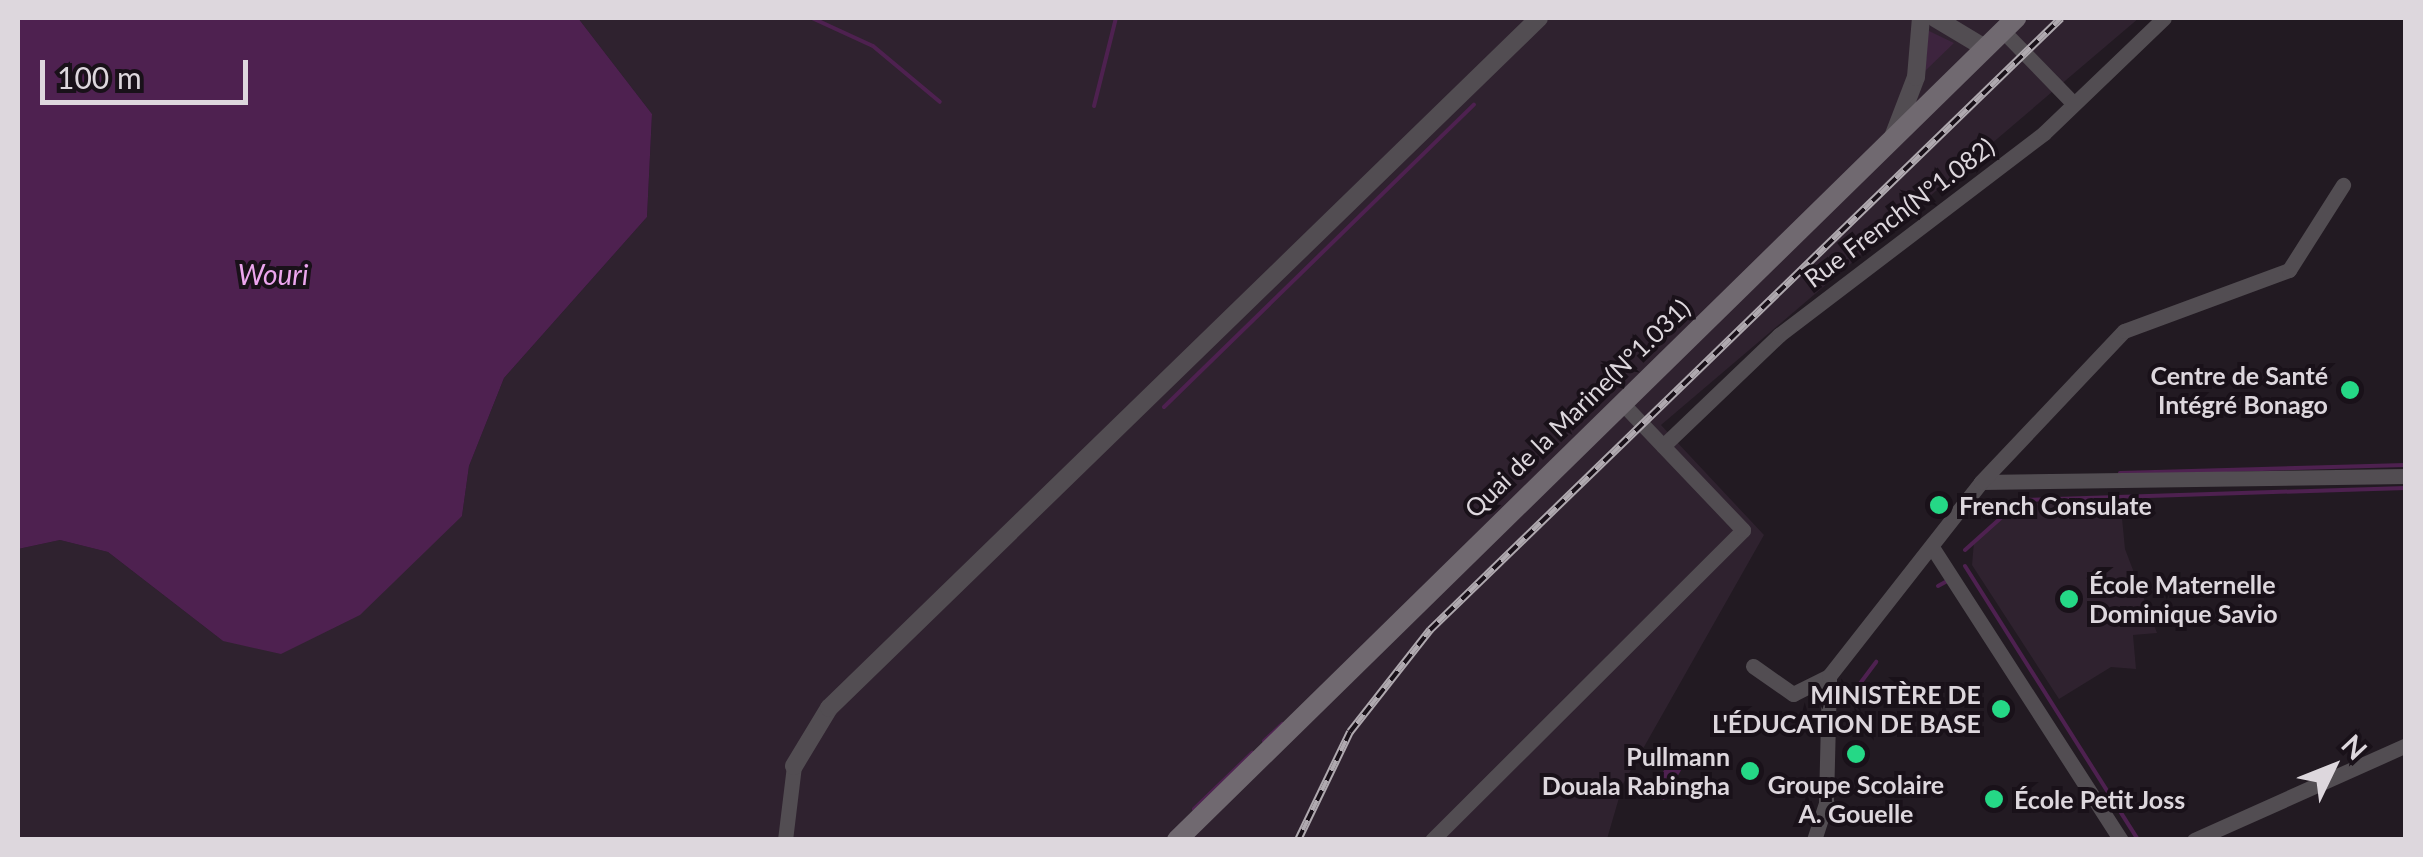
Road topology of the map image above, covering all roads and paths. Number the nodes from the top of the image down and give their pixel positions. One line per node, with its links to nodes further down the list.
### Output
1 (1538, 18): 18 (street)
2 (1920, 18): 8 (street)
3 (1936, 18): 6 (street)
4 (2164, 18): 7 (street, Rue French(N°1.082))
5 (2011, 21): 6 (main road, Quai de la Marine(N°1.031)); 7 (street)
6 (1985, 48): 8 (main road, Quai de la Marine(N°1.031))
7 (2072, 102): 11 (street, Rue French(N°1.082))
8 (1891, 141): 10 (main road, Quai de la Marine(N°1.031))
9 (2343, 185): 13 (street)
10 (1621, 402): 11 (street); 20 (main road, Quai de la Marine(N°1.031))
11 (1663, 446): 21 (street)
12 (2406, 476): 13 (street)
13 (1981, 482): 14 (street)
14 (1932, 547): 16 (street); 23 (street)
15 (1753, 666): 16 (street)
16 (1829, 676): 22 (street)
17 (2406, 745): 24 (street)
18 (794, 766): 19 (street)
19 (785, 840)
20 (1177, 840)
21 (1432, 840)
22 (1814, 840)
23 (2122, 840)
24 (2194, 840)

